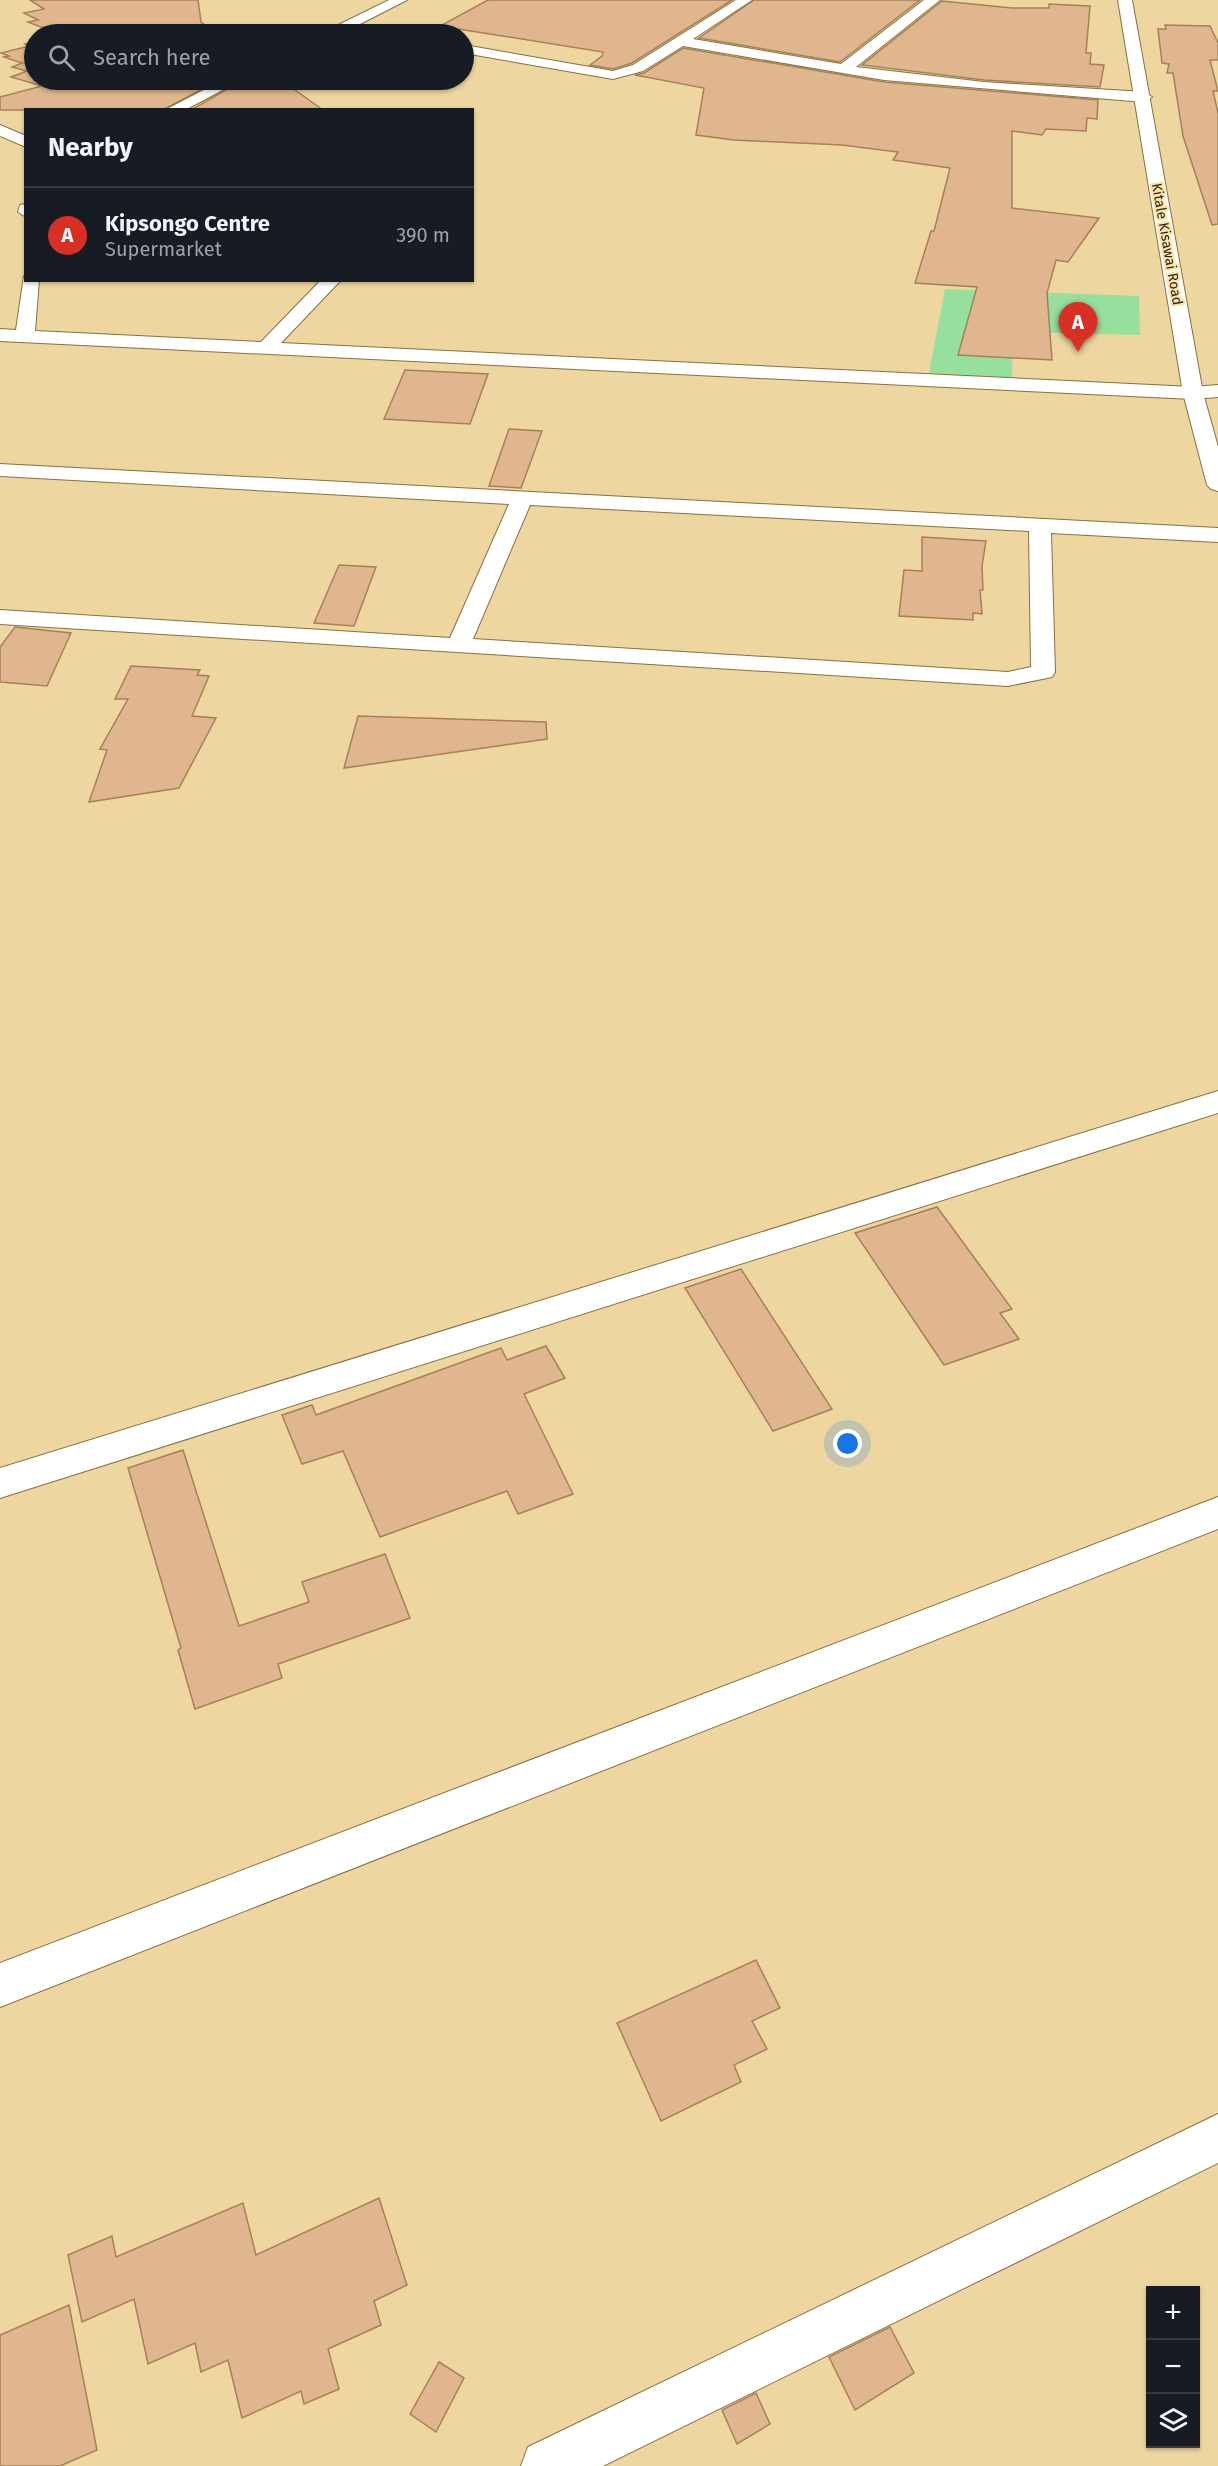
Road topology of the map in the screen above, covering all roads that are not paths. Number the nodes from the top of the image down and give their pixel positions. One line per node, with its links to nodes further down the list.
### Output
1 (400, 0): 5 (street)
2 (745, 0): 6 (street)
3 (933, 0): 8 (street)
4 (1125, 0): 10 (street, Kitale Kisawai Road)
5 (351, 24)
6 (681, 41): 7 (street); 8 (street)
7 (474, 51)
8 (844, 69): 10 (street)
9 (213, 90): 11 (street)
10 (1144, 97): 20 (street, Kitale Kisawai Road)
11 (176, 108)
12 (0, 130): 13 (street)
13 (24, 141)
14 (30, 282): 17 (street)
15 (330, 282): 18 (street)
16 (0, 334): 17 (street)
17 (25, 335): 18 (street)
18 (265, 349): 20 (street)
19 (1218, 391): 20 (street)
20 (1193, 393): 22 (street, Kitale Kisawai Road)
21 (0, 471): 23 (street)
22 (1218, 485)
23 (522, 498): 24 (street); 27 (street)
24 (1040, 525): 25 (street); 27 (street)
25 (1218, 535)
26 (0, 617): 27 (street)
27 (459, 645)
28 (1218, 1102): 29 (street)
29 (0, 1483)
30 (1218, 1514): 31 (street)
31 (0, 1985)
32 (1218, 2138): 33 (street)
33 (547, 2466)

